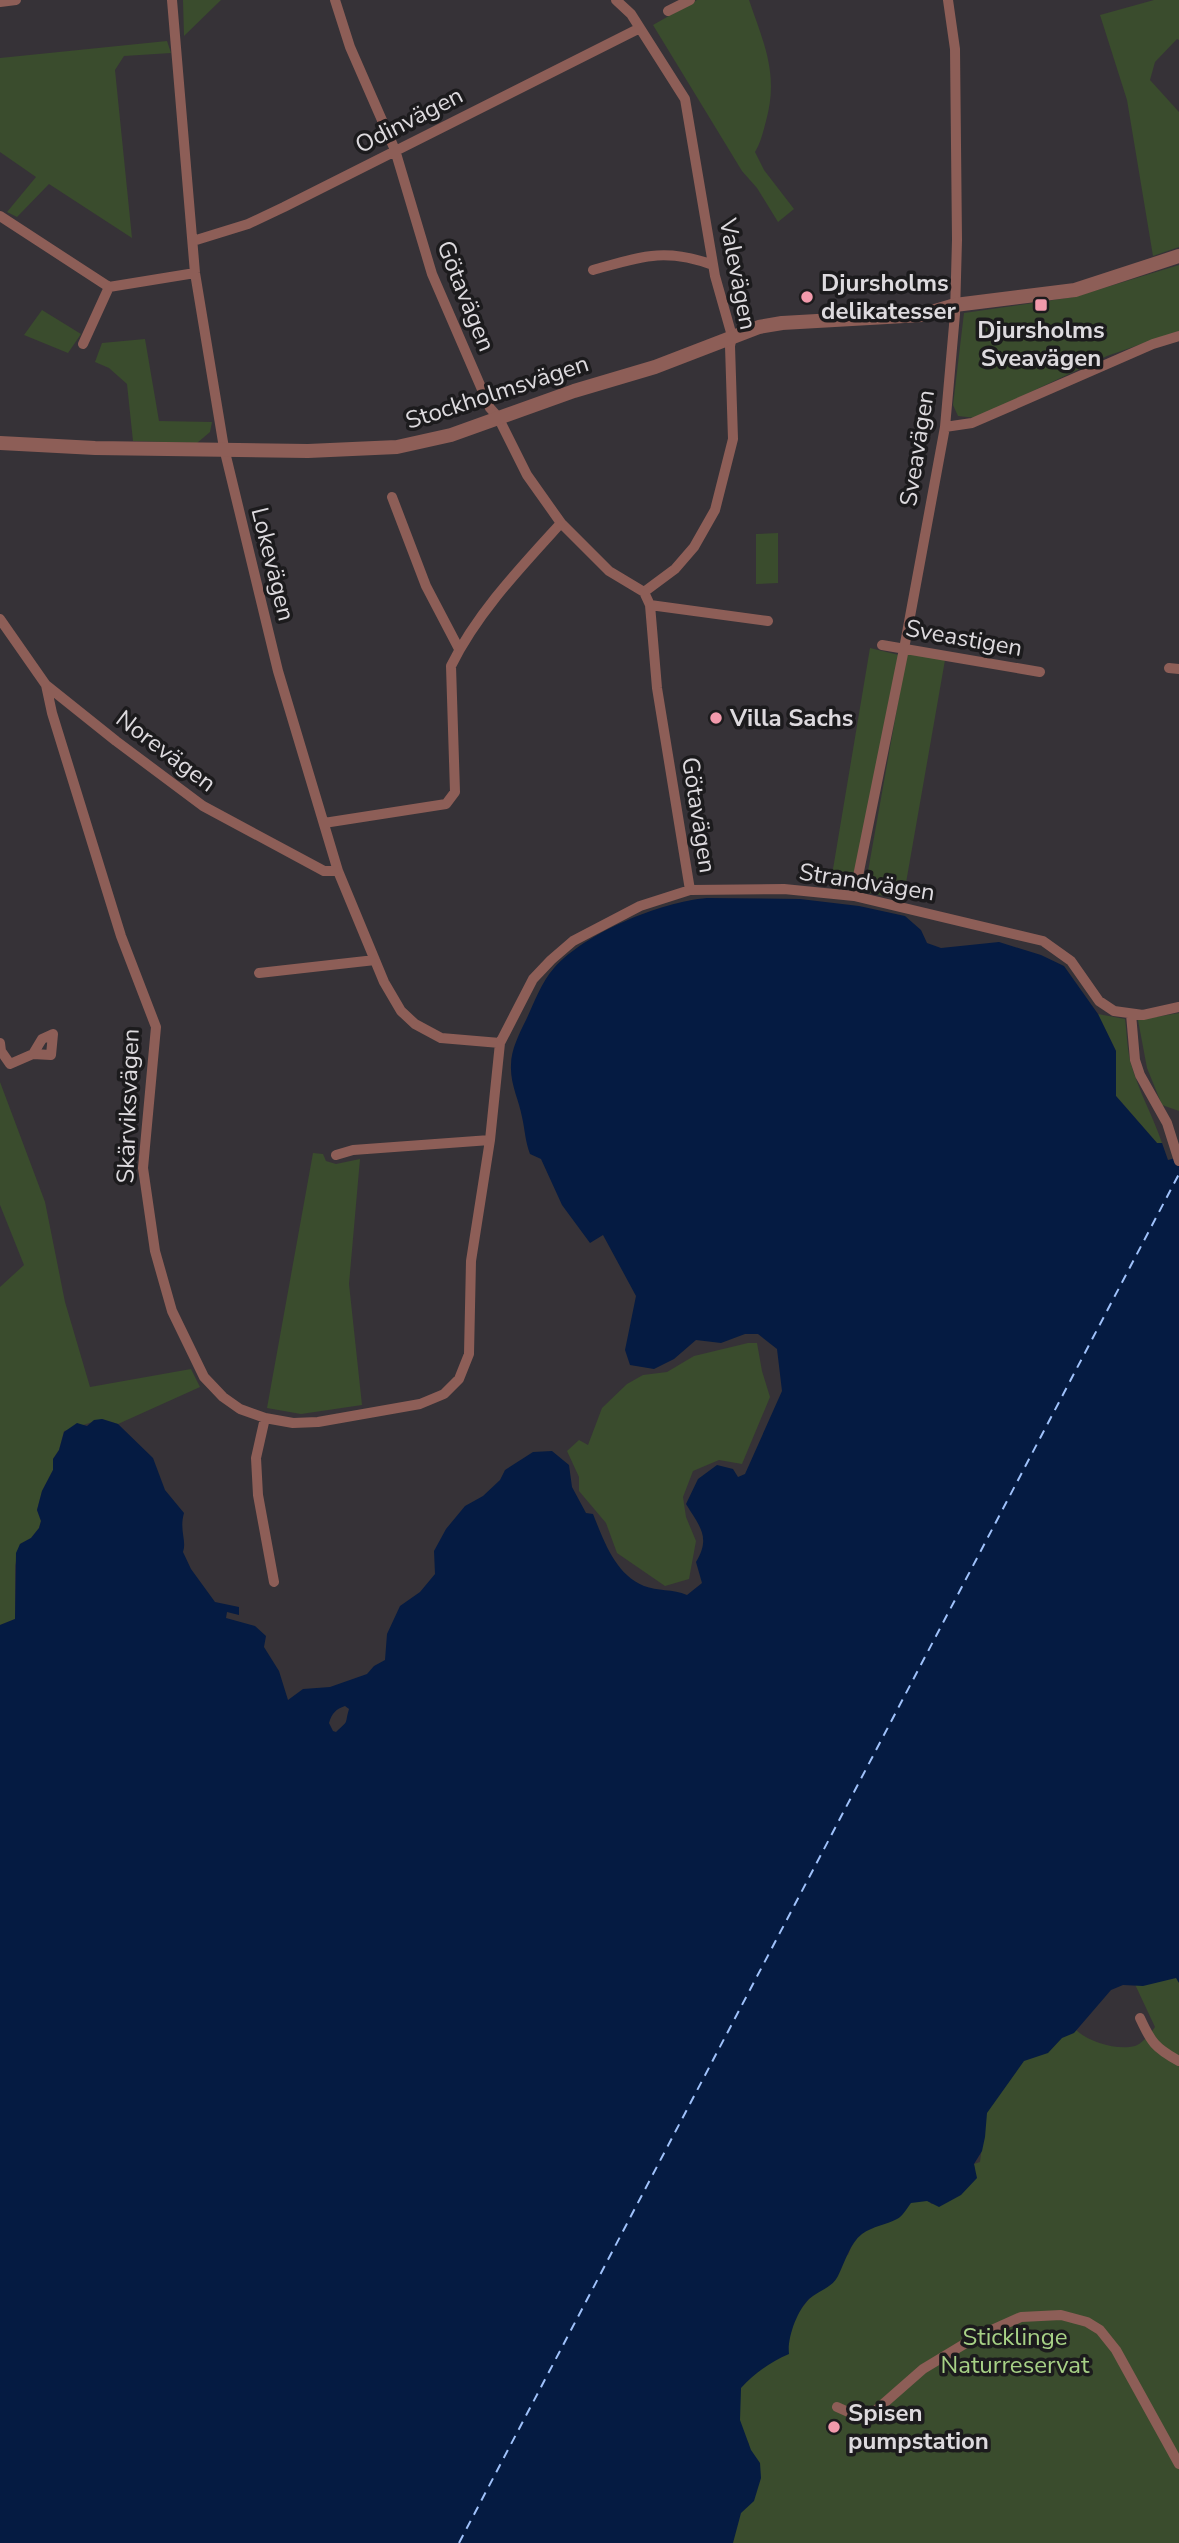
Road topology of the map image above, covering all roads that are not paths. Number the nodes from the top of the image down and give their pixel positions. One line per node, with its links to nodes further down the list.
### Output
1 (7, 0): 2 (street); 8 (street)
2 (16, 0)
3 (172, 0): 13 (street, Lokevägen)
4 (335, 0): 11 (street, Götavägen)
5 (616, 0): 10 (street, Valevägen)
6 (690, 0): 9 (street)
7 (948, 0): 19 (street, Sveavägen)
8 (0, 2)
9 (668, 11)
10 (640, 27): 11 (street, Odinvägen); 15 (street, Valevägen)
11 (395, 150): 13 (street, Odinvägen); 23 (street, Götavägen)
12 (0, 216): 18 (street)
13 (193, 241): 17 (street, Lokevägen)
14 (1179, 256): 19 (street, Stockholmsvägen)
15 (713, 265): 16 (street); 20 (street, Valevägen)
16 (593, 270)
17 (195, 273): 18 (street); 26 (street, Lokevägen)
18 (109, 287): 22 (street)
19 (955, 306): 20 (street, Stockholmsvägen); 24 (street, Sveavägen)
20 (732, 336): 23 (street, Stockholmsvägen); 29 (street, Valevägen)
21 (1179, 336): 24 (street)
22 (83, 344)
23 (498, 417): 26 (street, Stockholmsvägen); 28 (street, Götavägen)
24 (945, 427): 35 (street, Sveavägen)
25 (0, 443): 26 (street, Stockholmsvägen)
26 (223, 448): 38 (street, Lokevägen)
27 (392, 497): 34 (street)
28 (561, 523): 29 (street, Götavägen); 34 (street)
29 (645, 592): 30 (street, Götavägen)
30 (650, 604): 32 (street); 40 (street, Götavägen)
31 (0, 620): 37 (street, Norevägen)
32 (768, 621)
33 (882, 645): 35 (street, Sveastigen)
34 (459, 649): 38 (street)
35 (904, 649): 36 (street, Sveastigen); 41 (street, Sveavägen)
36 (1040, 672)
37 (46, 685): 39 (street, Norevägen); 52 (street, Skärviksvägen)
38 (324, 823): 39 (street, Lokevägen)
39 (338, 871): 42 (street, Lokevägen)
40 (690, 890): 41 (street, Strandvägen); 47 (street, Strandvägen)
41 (854, 896): 45 (street, Strandvägen)
42 (375, 960): 43 (street); 47 (street, Lokevägen)
43 (259, 973)
44 (1179, 1007): 45 (street, Strandvägen)
45 (1131, 1014): 51 (street)
46 (0, 1043): 48 (street)
47 (500, 1043): 49 (street, Skärviksvägen)
48 (33, 1054)
49 (490, 1140): 50 (street); 52 (street, Skärviksvägen)
50 (336, 1155)
51 (1179, 1161)
52 (265, 1418): 53 (street)
53 (274, 1582)
54 (1140, 2018): 55 (street)
55 (1179, 2060)
56 (837, 2407): 57 (street)
57 (1179, 2464)

